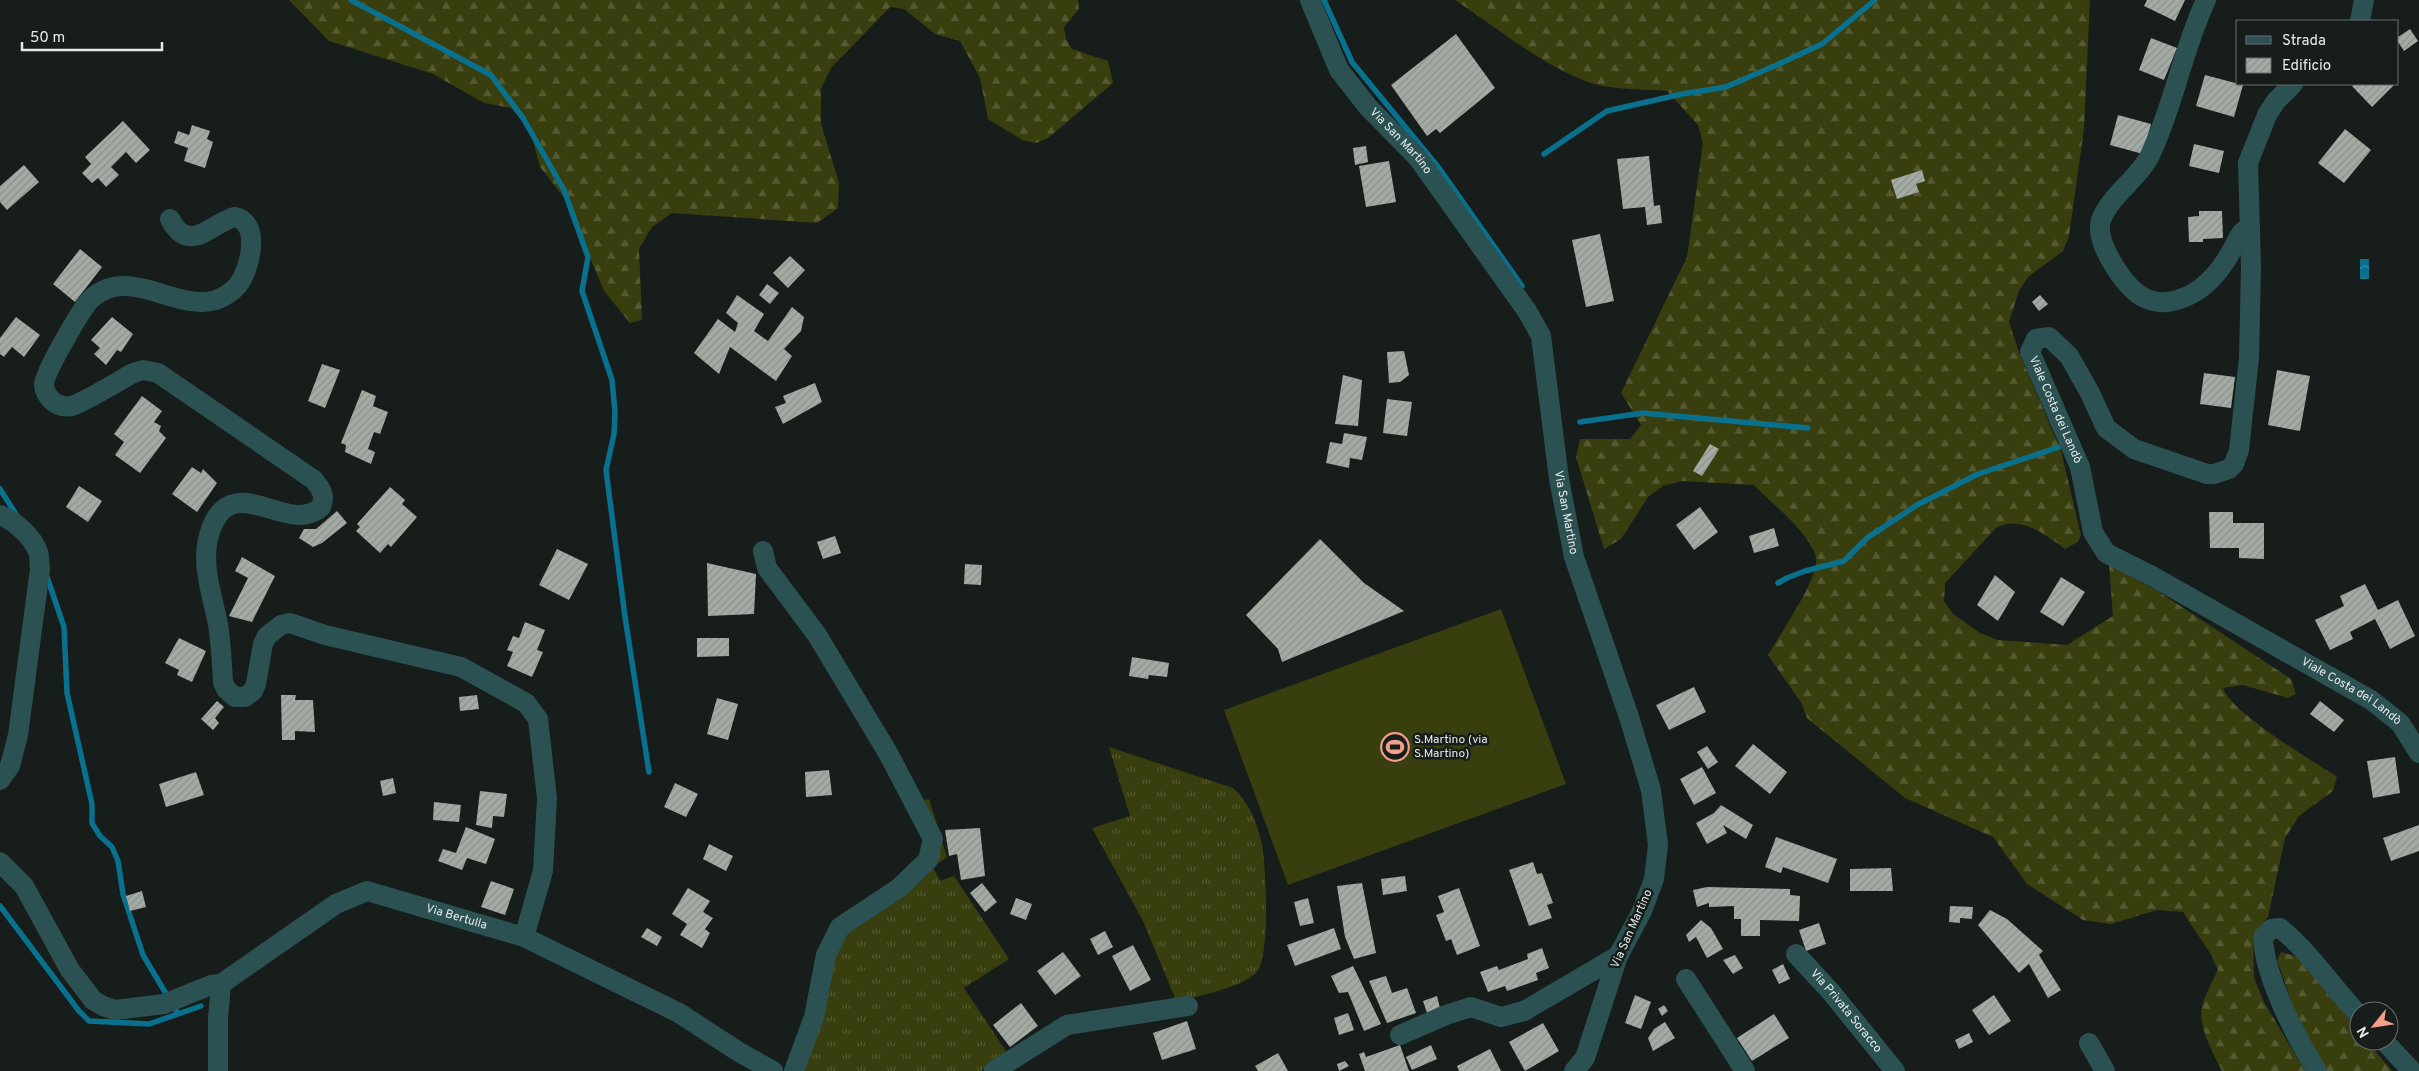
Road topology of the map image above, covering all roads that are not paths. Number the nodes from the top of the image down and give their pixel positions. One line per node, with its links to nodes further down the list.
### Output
1 (1310, 0): 15 (street, Via San Martino)
2 (2206, 0): 7 (street)
3 (2364, 0): 4 (street)
4 (2360, 20)
5 (2292, 85): 7 (street, Viale Costa dei Landò)
6 (170, 219): 13 (street)
7 (2250, 227): 10 (street, Viale Costa dei Landò)
8 (0, 515): 11 (street)
9 (763, 551): 25 (street)
10 (2419, 753)
11 (0, 780)
12 (0, 862): 17 (street, Via Bertulla)
13 (524, 938): 17 (street, Via Bertulla); 24 (street, Via Bertulla)
14 (1796, 954): 29 (street, Via Privata Soracco)
15 (1618, 956): 20 (street); 27 (street, Via San Martino)
16 (1686, 979): 28 (street)
17 (221, 984): 23 (street)
18 (2349, 1005): 31 (street)
19 (1188, 1006): 26 (street)
20 (1400, 1035)
21 (2089, 1043): 30 (street)
22 (2393, 1051): 32 (street)
23 (218, 1071)
24 (773, 1071)
25 (794, 1071)
26 (994, 1071)
27 (1574, 1071)
28 (1746, 1071)
29 (1895, 1071)
30 (2105, 1071)
31 (2317, 1071)
32 (2412, 1071)

